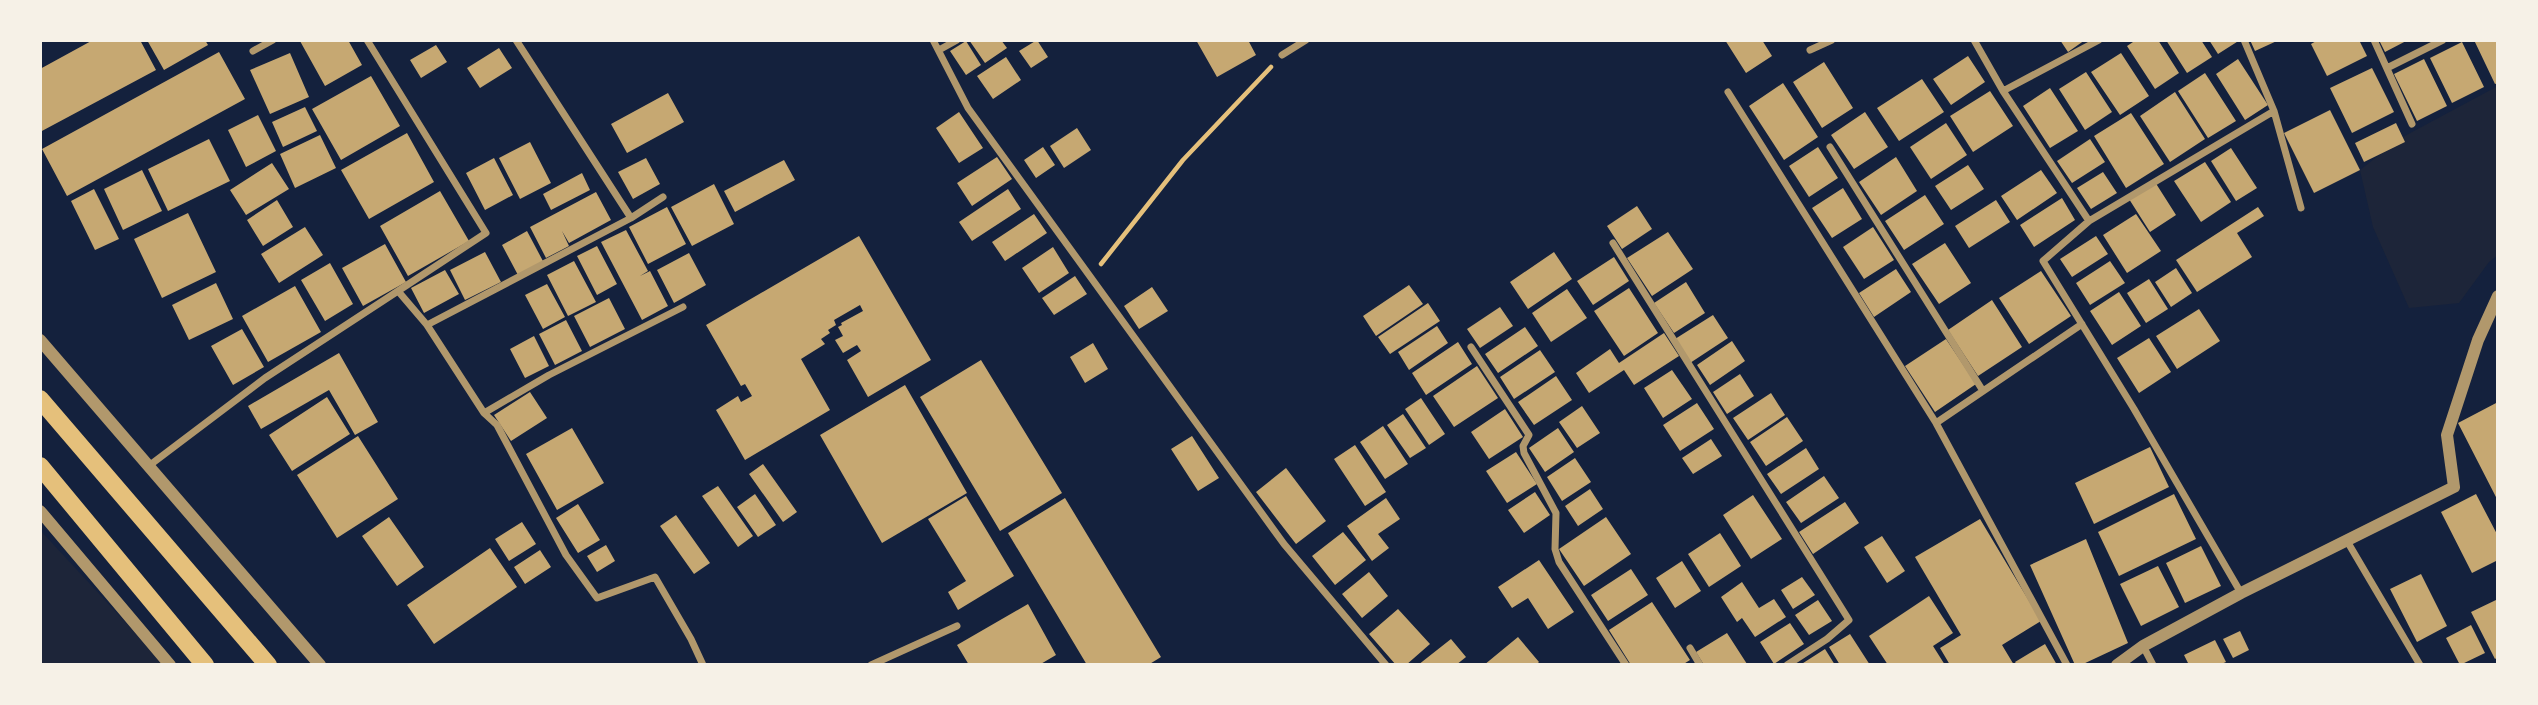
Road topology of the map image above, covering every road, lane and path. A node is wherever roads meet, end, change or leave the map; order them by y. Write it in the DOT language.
graph roads {
  1 [pos="273,40"];
  2 [pos="367,40"];
  3 [pos="516,40"];
  4 [pos="933,40"];
  5 [pos="957,40"];
  6 [pos="1306,40"];
  7 [pos="1832,40"];
  8 [pos="1974,40"];
  9 [pos="2099,40"];
  10 [pos="2244,40"];
  11 [pos="2374,40"];
  12 [pos="2443,40"];
  13 [pos="939,50"];
  14 [pos="1810,50"];
  15 [pos="253,51"];
  16 [pos="1282,55"];
  17 [pos="2387,68"];
  18 [pos="2003,91"];
  19 [pos="1728,92"];
  20 [pos="2274,111"];
  21 [pos="2412,124"];
  22 [pos="1830,147"];
  23 [pos="663,197"];
  24 [pos="2301,208"];
  25 [pos="631,218"];
  26 [pos="2089,221"];
  27 [pos="1613,243"];
  28 [pos="1091,275"];
  29 [pos="398,291"];
  30 [pos="2498,296"];
  31 [pos="683,307"];
  32 [pos="2082,324"];
  33 [pos="427,326"];
  34 [pos="40,340"];
  35 [pos="1471,347"];
  36 [pos="1983,391"];
  37 [pos="40,399"];
  38 [pos="484,413"];
  39 [pos="1936,423"];
  40 [pos="150,465"];
  41 [pos="40,466"];
  42 [pos="40,512"];
  43 [pos="2347,541"];
  44 [pos="2241,593"];
  45 [pos="957,626"];
  46 [pos="2143,646"];
  47 [pos="1690,648"];
  48 [pos="170,665"];
  49 [pos="205,665"];
  50 [pos="268,665"];
  51 [pos="320,665"];
  52 [pos="702,665"];
  53 [pos="871,665"];
  54 [pos="1386,665"];
  55 [pos="1626,665"];
  56 [pos="1700,665"];
  57 [pos="1787,665"];
  58 [pos="2067,665"];
  59 [pos="2117,665"];
  60 [pos="2153,665"];
  61 [pos="2420,665"];
  1 -- 15 [label="street"];
  2 -- 29 [label="street"];
  3 -- 25 [label="street"];
  4 -- 13 [label="street"];
  5 -- 13 [label="street"];
  6 -- 16 [label="street"];
  7 -- 14 [label="street"];
  8 -- 18 [label="street"];
  9 -- 18 [label="street"];
  10 -- 20 [label="street"];
  11 -- 17 [label="street"];
  12 -- 17 [label="street"];
  13 -- 28 [label="street"];
  16 -- 28 [label="path"];
  17 -- 21 [label="street"];
  18 -- 26 [label="street"];
  19 -- 39 [label="street"];
  20 -- 24 [label="street"];
  20 -- 26 [label="street"];
  22 -- 36 [label="street"];
  23 -- 25 [label="street"];
  25 -- 33 [label="street"];
  26 -- 32 [label="street"];
  27 -- 57 [label="street"];
  28 -- 54 [label="street"];
  29 -- 33 [label="street"];
  29 -- 40 [label="street"];
  30 -- 43 [label="street"];
  31 -- 38 [label="street"];
  32 -- 36 [label="street"];
  32 -- 44 [label="street"];
  33 -- 38 [label="street"];
  34 -- 40 [label="street"];
  35 -- 55 [label="street"];
  36 -- 39 [label="street"];
  37 -- 50 [label="main road"];
  38 -- 52 [label="street"];
  39 -- 58 [label="street"];
  40 -- 51 [label="street"];
  41 -- 49 [label="main road"];
  42 -- 48 [label="street"];
  43 -- 44 [label="street"];
  43 -- 61 [label="street"];
  44 -- 46 [label="street"];
  45 -- 53 [label="street"];
  46 -- 59 [label="street"];
  46 -- 60 [label="street"];
  47 -- 56 [label="street"];
}
